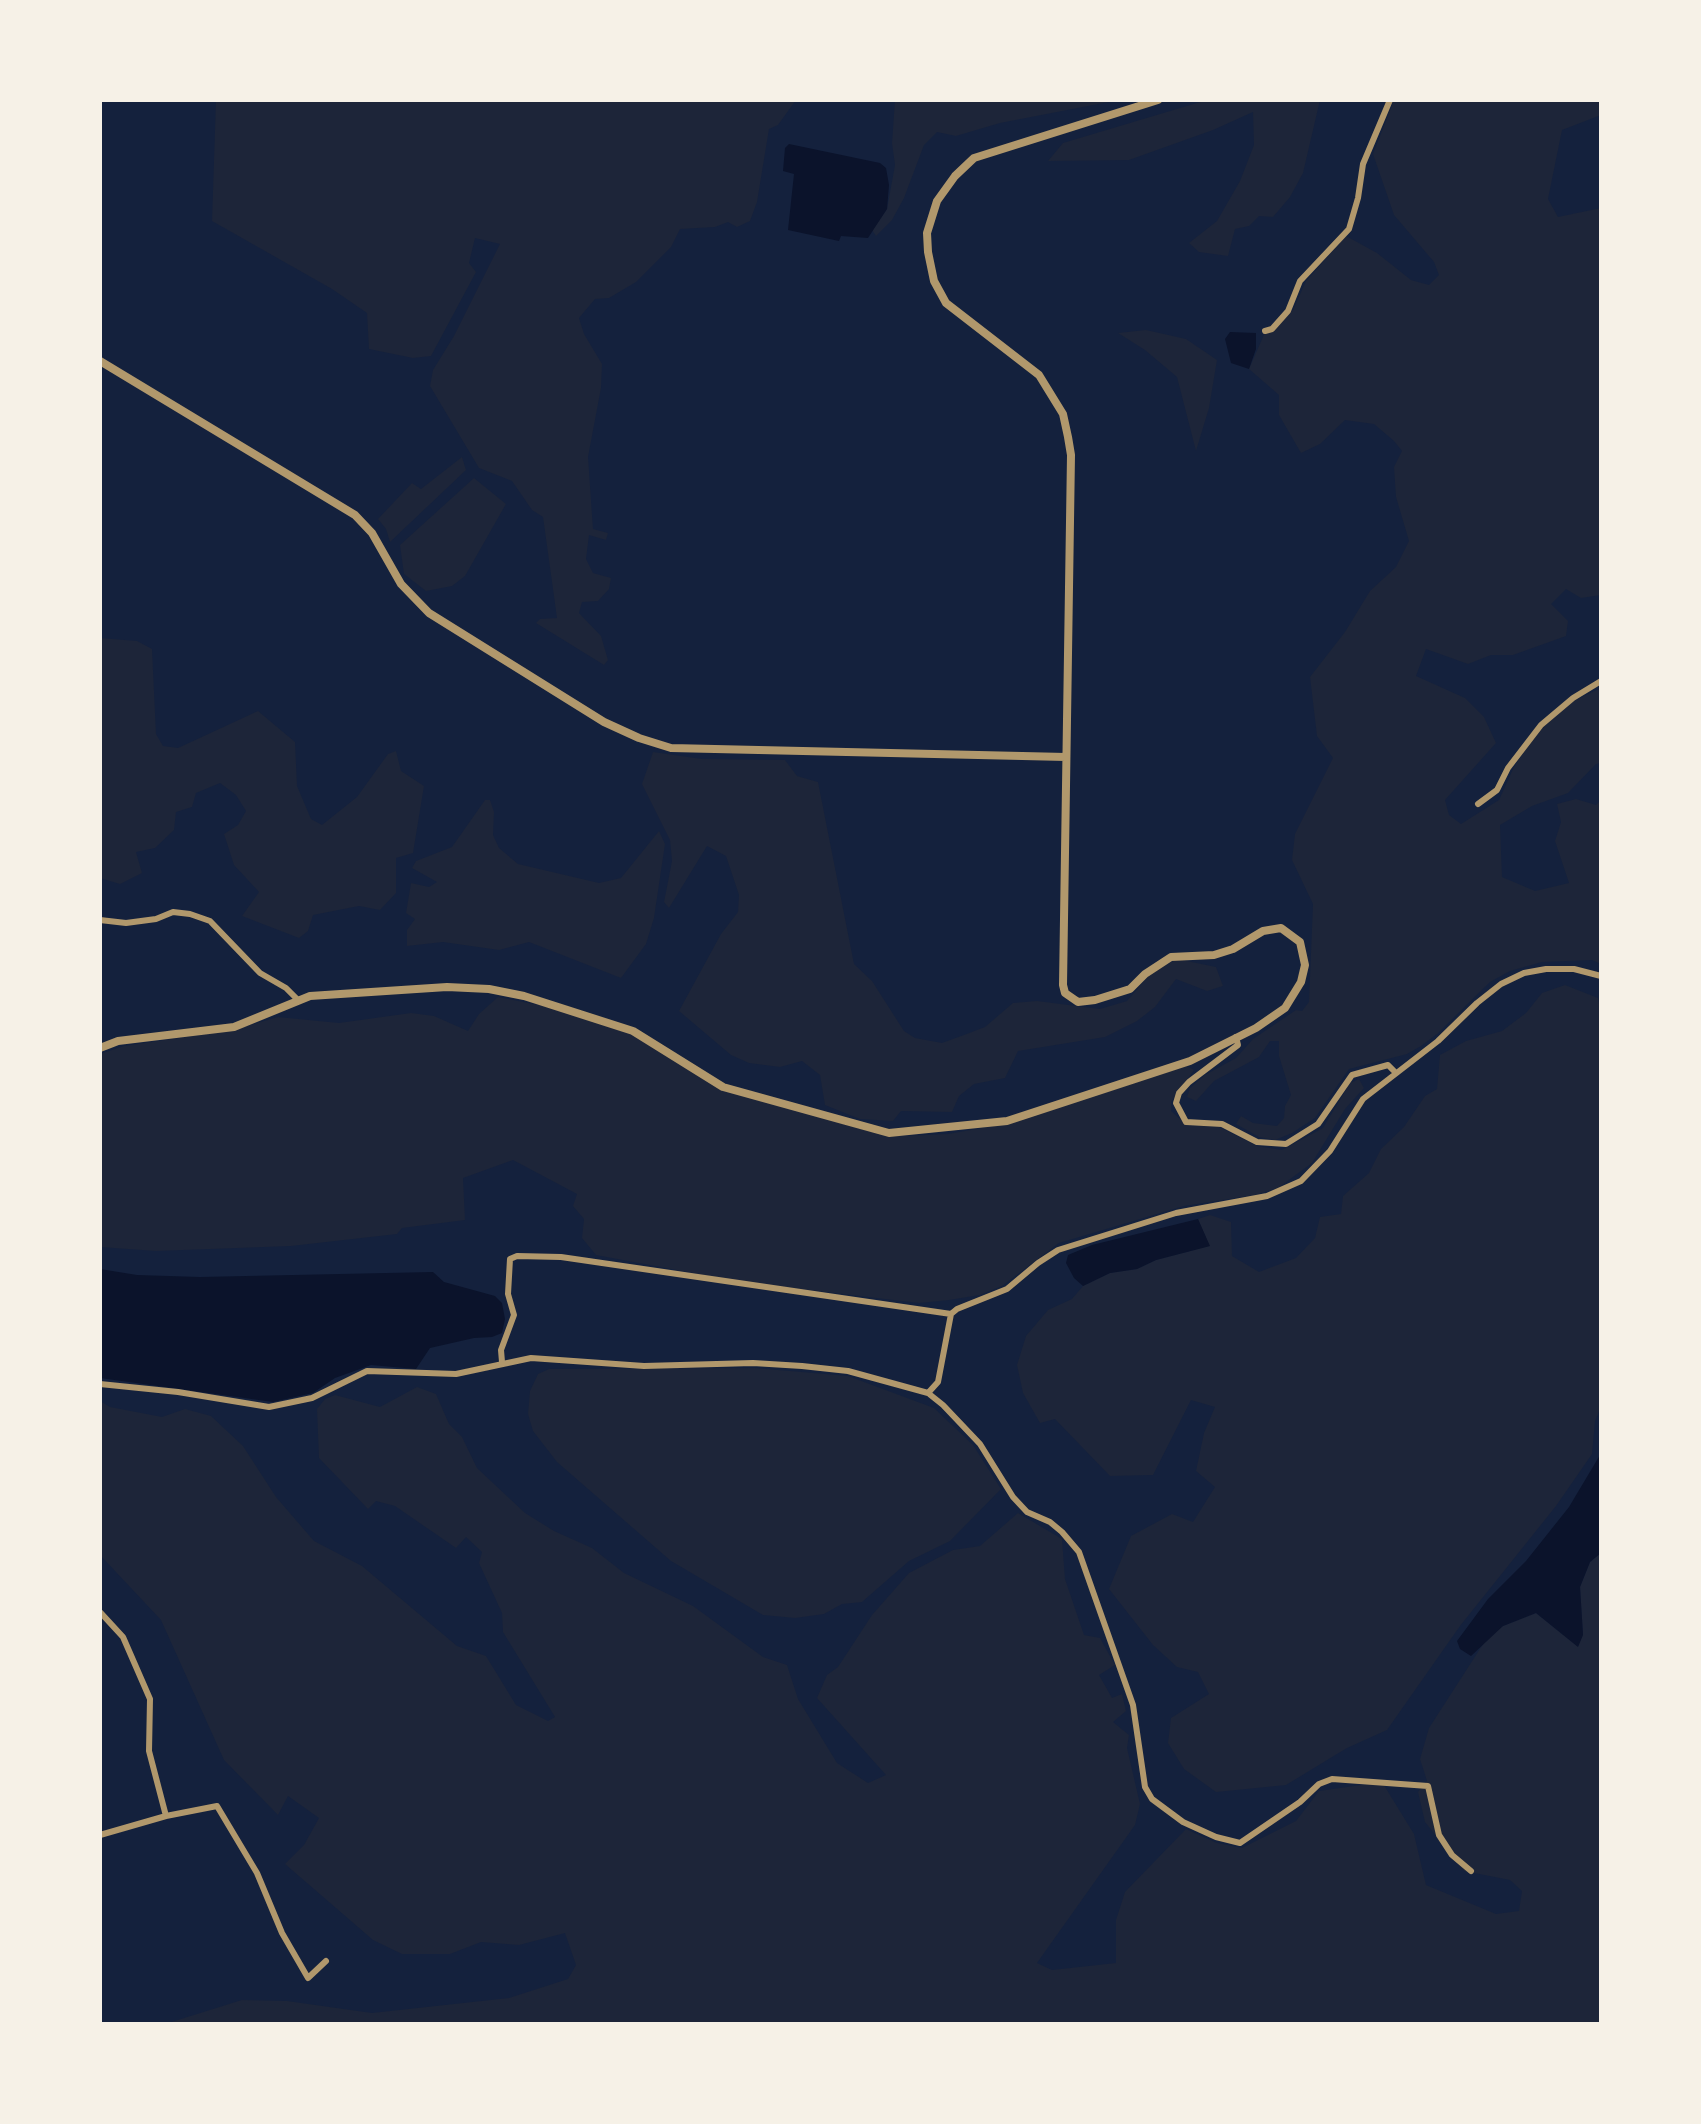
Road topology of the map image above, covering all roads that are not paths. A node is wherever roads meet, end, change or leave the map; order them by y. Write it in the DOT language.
graph roads {
  1 [pos="1158,100"];
  2 [pos="1390,100"];
  3 [pos="1265,331"];
  4 [pos="100,361"];
  5 [pos="1601,681"];
  6 [pos="1066,758"];
  7 [pos="1478,804"];
  8 [pos="100,920"];
  9 [pos="1601,976"];
  10 [pos="297,1000"];
  11 [pos="1236,1037"];
  12 [pos="100,1048"];
  13 [pos="1395,1072"];
  14 [pos="950,1314"];
  15 [pos="502,1362"];
  16 [pos="100,1384"];
  17 [pos="928,1393"];
  18 [pos="100,1612"];
  19 [pos="166,1816"];
  20 [pos="100,1836"];
  21 [pos="1471,1871"];
  22 [pos="326,1961"];
  1 -- 6 [label="street"];
  2 -- 3 [label="street"];
  4 -- 6 [label="street"];
  5 -- 7 [label="street"];
  6 -- 11 [label="street"];
  8 -- 10 [label="street"];
  9 -- 13 [label="street"];
  10 -- 11 [label="street"];
  10 -- 12 [label="street"];
  11 -- 13 [label="street"];
  13 -- 14 [label="street"];
  14 -- 15 [label="street"];
  14 -- 17 [label="street"];
  15 -- 16 [label="street"];
  15 -- 17 [label="street"];
  17 -- 21 [label="street"];
  18 -- 19 [label="street"];
  19 -- 20 [label="street"];
  19 -- 22 [label="street"];
}
